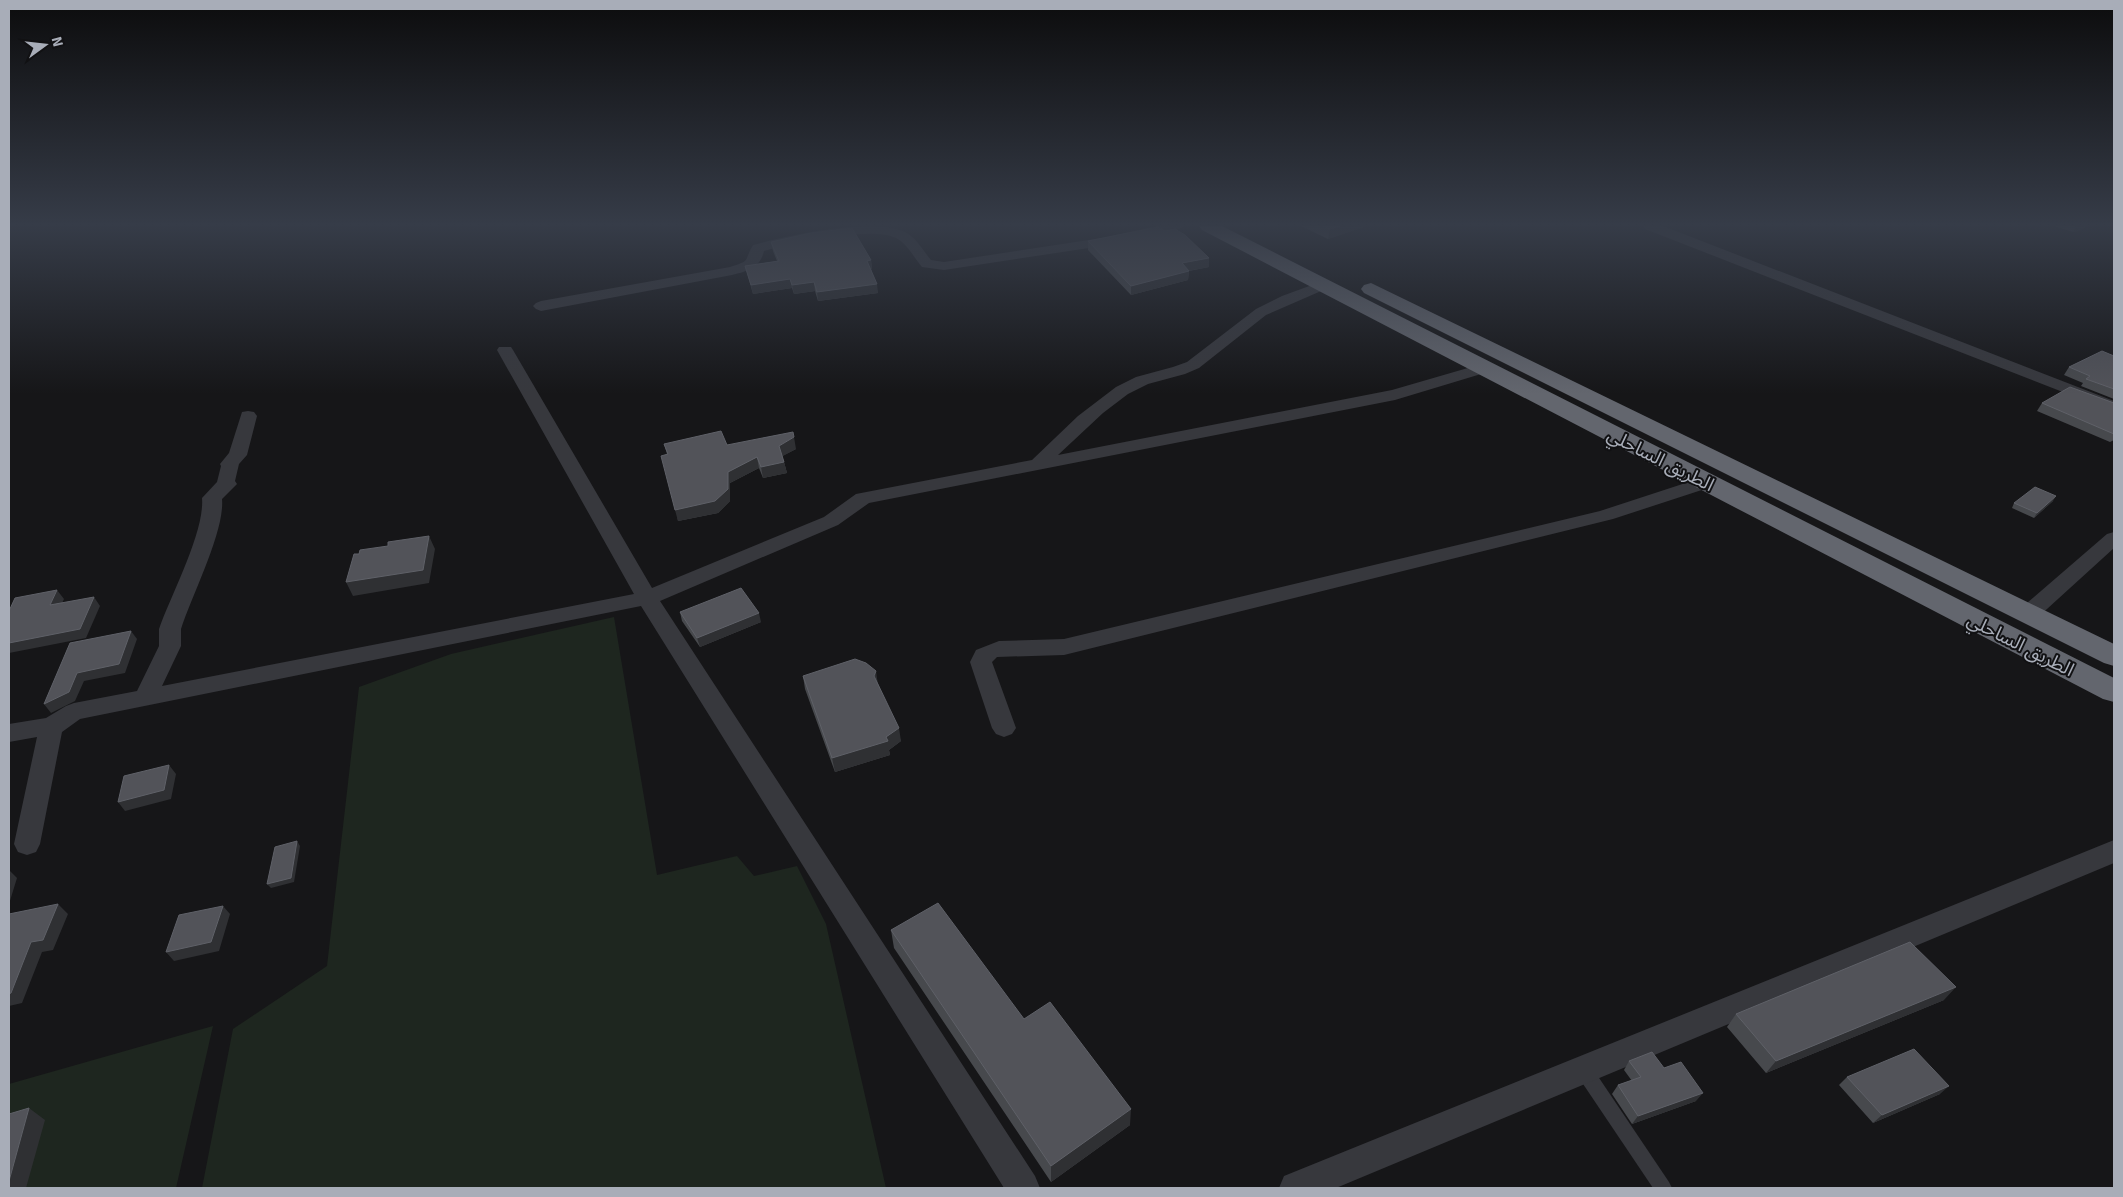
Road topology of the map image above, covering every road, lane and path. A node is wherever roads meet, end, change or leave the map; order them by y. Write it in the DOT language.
graph roads {
  1 [pos="677,282"];
  2 [pos="1317,282"];
  3 [pos="1358,282"];
  4 [pos="1793,282"];
  5 [pos="1323,285"];
  6 [pos="541,306"];
  7 [pos="505,350"];
  8 [pos="1485,368"];
  9 [pos="2114,407"];
  10 [pos="248,416"];
  11 [pos="1038,464"];
  12 [pos="1707,482"];
  13 [pos="2114,538"];
  14 [pos="647,598"];
  15 [pos="2028,614"];
  16 [pos="2114,656"];
  17 [pos="2114,691"];
  18 [pos="145,698"];
  19 [pos="54,725"];
  20 [pos="1004,728"];
  21 [pos="9,733"];
  22 [pos="27,844"];
  23 [pos="2114,851"];
  24 [pos="1582,1069"];
  25 [pos="1023,1188"];
  26 [pos="1296,1188"];
  27 [pos="1663,1188"];
  1 -- 6 [label="street"];
  2 -- 5 [label="highway, الطريق الساحلي"];
  3 -- 15 [label="highway, الطريق الساحلي"];
  4 -- 9 [label="street"];
  5 -- 8 [label="highway, الطريق الساحلي"];
  5 -- 11 [label="street"];
  7 -- 14 [label="street"];
  8 -- 11 [label="street"];
  8 -- 12 [label="highway, الطريق الساحلي"];
  10 -- 18 [label="street"];
  11 -- 14 [label="street"];
  12 -- 17 [label="highway, الطريق الساحلي"];
  12 -- 20 [label="street"];
  13 -- 15 [label="street"];
  14 -- 18 [label="street"];
  14 -- 25 [label="street"];
  15 -- 16 [label="highway, الطريق الساحلي"];
  18 -- 19 [label="street"];
  19 -- 21 [label="street"];
  19 -- 22 [label="street"];
  23 -- 24 [label="street"];
  24 -- 26 [label="street"];
  24 -- 27 [label="lane"];
}
